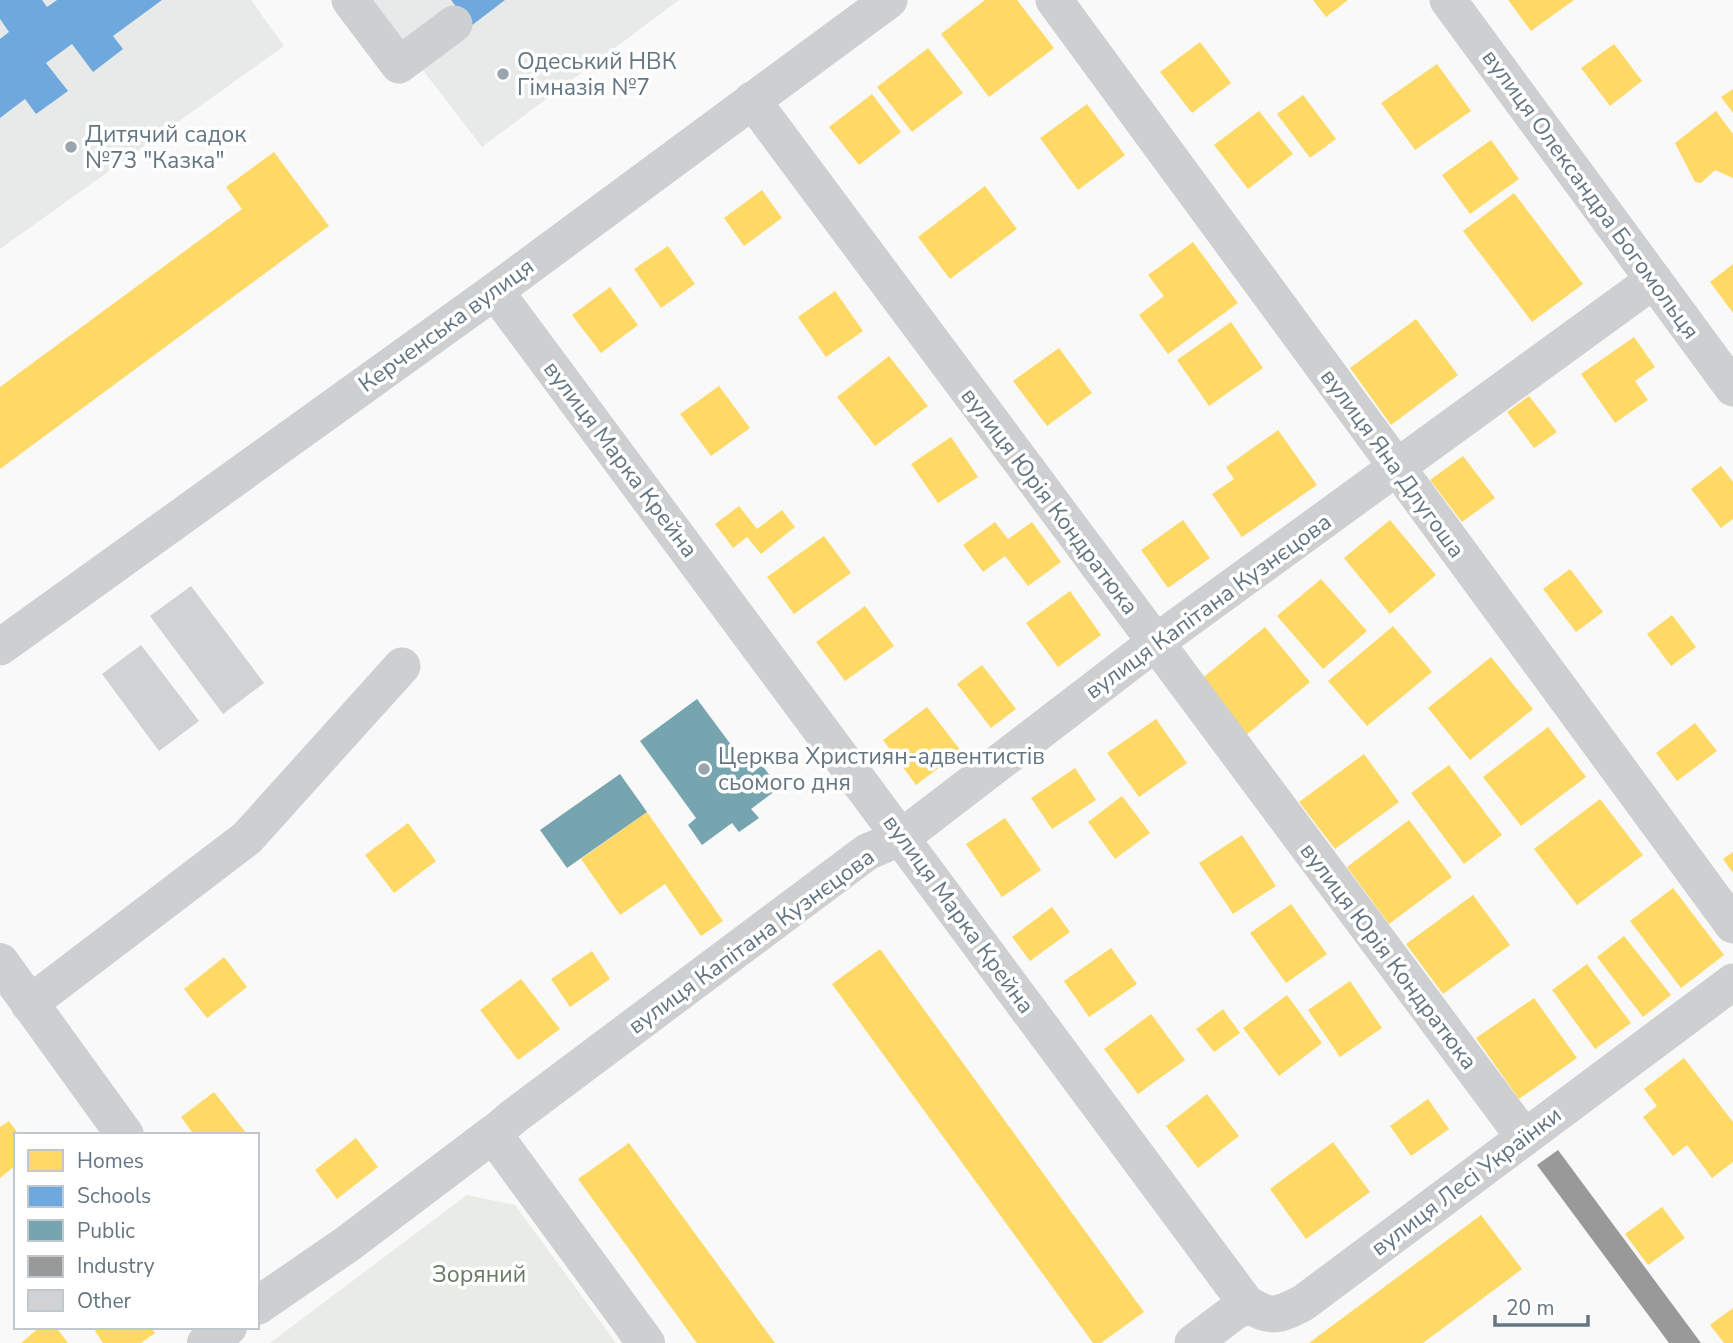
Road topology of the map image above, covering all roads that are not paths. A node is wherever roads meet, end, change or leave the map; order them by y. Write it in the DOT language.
graph roads {
  1 [pos="350,0"];
  2 [pos="890,0"];
  3 [pos="1054,0"];
  4 [pos="1448,0"];
  5 [pos="454,23"];
  6 [pos="752,100"];
  7 [pos="1654,280"];
  8 [pos="495,291"];
  9 [pos="1733,388"];
  10 [pos="1396,467"];
  11 [pos="1155,643"];
  12 [pos="0,647"];
  13 [pos="401,666"];
  14 [pos="902,837"];
  15 [pos="1733,925"];
  16 [pos="0,962"];
  17 [pos="1733,982"];
  18 [pos="29,1004"];
  19 [pos="124,1133"];
  20 [pos="493,1134"];
  21 [pos="1524,1137"];
  22 [pos="1246,1303"];
  23 [pos="259,1306"];
  24 [pos="225,1329"];
  25 [pos="206,1343"];
  26 [pos="646,1343"];
  27 [pos="1193,1343"];
  1 -- 5 [label="street"];
  2 -- 6 [label="street, Керченська вулиця"];
  3 -- 10 [label="street, вулиця Яна Длугоша"];
  4 -- 7 [label="street, вулиця Олександра Богомольця"];
  6 -- 8 [label="street, Керченська вулиця"];
  6 -- 11 [label="street, вулиця Юрія Кондратюка"];
  7 -- 9 [label="street, вулиця Олександра Богомольця"];
  7 -- 10 [label="street, вулиця Капітана Кузнєцова"];
  8 -- 12 [label="street, Керченська вулиця"];
  8 -- 14 [label="street, вулиця Марка Крейна"];
  10 -- 11 [label="street, вулиця Капітана Кузнєцова"];
  10 -- 15 [label="street, вулиця Яна Длугоша"];
  11 -- 14 [label="street, вулиця Капітана Кузнєцова"];
  11 -- 21 [label="street, вулиця Юрія Кондратюка"];
  13 -- 18 [label="street"];
  14 -- 20 [label="street, вулиця Капітана Кузнєцова"];
  14 -- 22 [label="street, вулиця Марка Крейна"];
  16 -- 18 [label="street"];
  17 -- 21 [label="street, вулиця Лесі Українки"];
  18 -- 19 [label="street"];
  20 -- 23 [label="street, вулиця Капітана Кузнєцова"];
  20 -- 26 [label="street"];
  21 -- 22 [label="street, вулиця Лесі Українки"];
  22 -- 27 [label="street"];
  24 -- 25 [label="street"];
}
